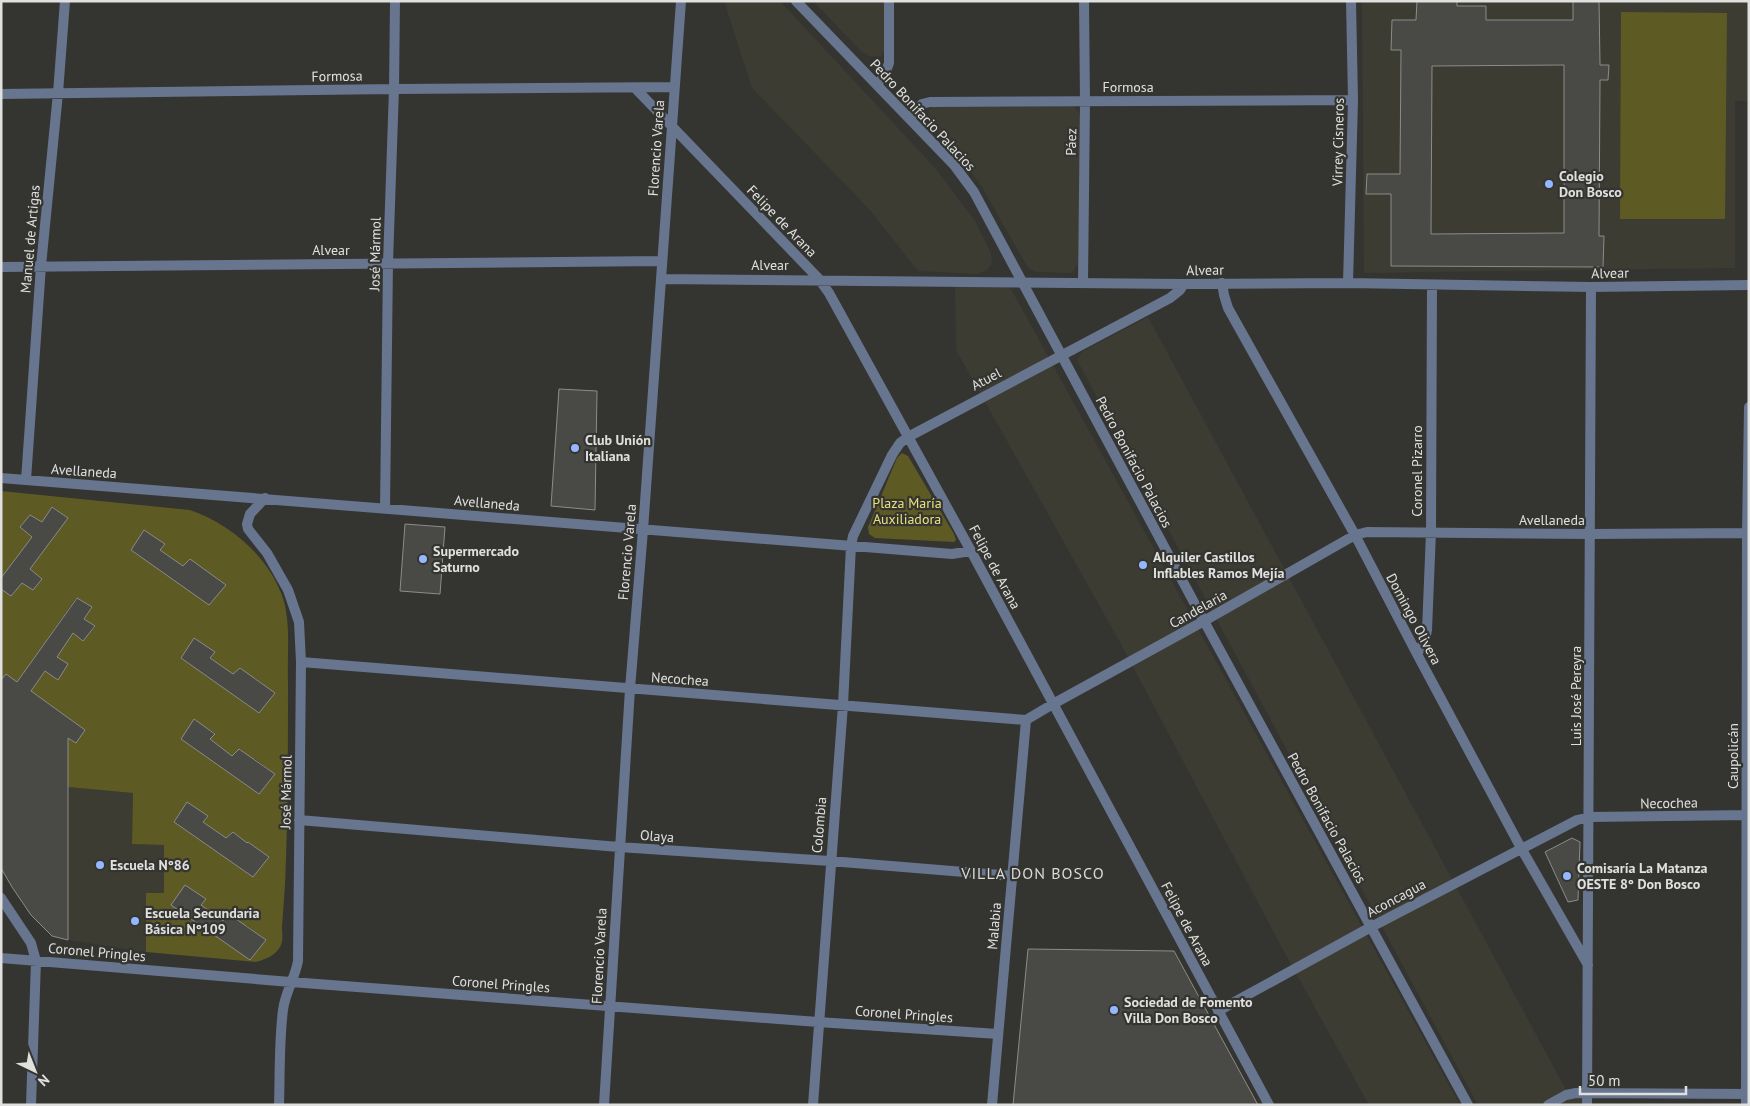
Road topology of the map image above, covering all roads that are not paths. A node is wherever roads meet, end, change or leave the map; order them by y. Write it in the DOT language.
graph roads {
  1 [pos="65,1"];
  2 [pos="395,1"];
  3 [pos="681,1"];
  4 [pos="796,1"];
  5 [pos="889,1"];
  6 [pos="1084,1"];
  7 [pos="1351,1"];
  8 [pos="876,83"];
  9 [pos="674,87"];
  10 [pos="635,88"];
  11 [pos="394,89"];
  12 [pos="58,93"];
  13 [pos="1,94"];
  14 [pos="1353,100"];
  15 [pos="1086,101"];
  16 [pos="910,118"];
  17 [pos="671,125"];
  18 [pos="662,261"];
  19 [pos="388,264"];
  20 [pos="41,266"];
  21 [pos="1,268"];
  22 [pos="662,279"];
  23 [pos="820,279"];
  24 [pos="1022,282"];
  25 [pos="1083,283"];
  26 [pos="1222,283"];
  27 [pos="1348,283"];
  28 [pos="1184,284"];
  29 [pos="1749,284"];
  30 [pos="1432,285"];
  31 [pos="1591,287"];
  32 [pos="1061,355"];
  33 [pos="1749,407"];
  34 [pos="908,436"];
  35 [pos="1,478"];
  36 [pos="26,480"];
  37 [pos="265,498"];
  38 [pos="385,508"];
  39 [pos="643,530"];
  40 [pos="1431,532"];
  41 [pos="1748,533"];
  42 [pos="1589,534"];
  43 [pos="1355,535"];
  44 [pos="851,546"];
  45 [pos="971,551"];
  46 [pos="1204,621"];
  47 [pos="1416,654"];
  48 [pos="301,662"];
  49 [pos="630,688"];
  50 [pos="1053,704"];
  51 [pos="843,705"];
  52 [pos="1026,720"];
  53 [pos="1748,815"];
  54 [pos="1590,817"];
  55 [pos="299,820"];
  56 [pos="619,847"];
  57 [pos="1521,848"];
  58 [pos="830,861"];
  59 [pos="1013,876"];
  60 [pos="1,898"];
  61 [pos="1371,927"];
  62 [pos="1,958"];
  63 [pos="36,961"];
  64 [pos="1588,966"];
  65 [pos="291,982"];
  66 [pos="610,1006"];
  67 [pos="1218,1011"];
  68 [pos="818,1022"];
  69 [pos="998,1034"];
  70 [pos="1587,1093"];
  71 [pos="1748,1094"];
  72 [pos="31,1105"];
  73 [pos="279,1105"];
  74 [pos="604,1105"];
  75 [pos="812,1105"];
  76 [pos="992,1105"];
  77 [pos="1269,1105"];
  78 [pos="1468,1105"];
  79 [pos="1548,1105"];
  80 [pos="1587,1105"];
  81 [pos="1746,1105"];
  1 -- 12 [label="street, Manuel de Artigas"];
  2 -- 11 [label="street, José Mármol"];
  3 -- 9 [label="street, Florencio Varela"];
  4 -- 8 [label="street, Pedro Bonifacio Palacios"];
  5 -- 8 [label="street"];
  6 -- 15 [label="street, Páez"];
  7 -- 14 [label="street, Virrey Cisneros"];
  8 -- 16 [label="street, Pedro Bonifacio Palacios"];
  9 -- 10 [label="street, Formosa"];
  9 -- 17 [label="street, Florencio Varela"];
  10 -- 11 [label="street, Formosa"];
  10 -- 17 [label="street, Felipe de Arana"];
  11 -- 12 [label="street, Formosa"];
  11 -- 19 [label="street, José Mármol"];
  12 -- 13 [label="street, Formosa"];
  12 -- 20 [label="street, Manuel de Artigas"];
  14 -- 15 [label="street, Formosa"];
  14 -- 27 [label="street, Virrey Cisneros"];
  15 -- 16 [label="street, Formosa"];
  15 -- 25 [label="street, Páez"];
  16 -- 24 [label="street, Pedro Bonifacio Palacios"];
  17 -- 18 [label="street, Florencio Varela"];
  17 -- 23 [label="street, Felipe de Arana"];
  18 -- 19 [label="street, Alvear"];
  18 -- 22 [label="street, Florencio Varela"];
  19 -- 20 [label="street, Alvear"];
  19 -- 38 [label="street, José Mármol"];
  20 -- 21 [label="street, Alvear"];
  20 -- 36 [label="street, Manuel de Artigas"];
  22 -- 23 [label="street, Alvear"];
  22 -- 39 [label="street, Florencio Varela"];
  23 -- 24 [label="street, Alvear"];
  23 -- 34 [label="street, Felipe de Arana"];
  24 -- 25 [label="street, Alvear"];
  24 -- 32 [label="street, Pedro Bonifacio Palacios"];
  25 -- 28 [label="street, Alvear"];
  26 -- 27 [label="street, Alvear"];
  26 -- 28 [label="street, Alvear"];
  26 -- 43 [label="street, Domingo Olivera"];
  27 -- 30 [label="street, Alvear"];
  28 -- 32 [label="street, Atuel"];
  29 -- 31 [label="street, Alvear"];
  30 -- 31 [label="street, Alvear"];
  30 -- 40 [label="street, Coronel Pizarro"];
  31 -- 42 [label="street, Luis José Pereyra"];
  32 -- 34 [label="street, Atuel"];
  32 -- 46 [label="street, Pedro Bonifacio Palacios"];
  33 -- 41 [label="street, Caupolicán"];
  34 -- 44 [label="street, Atuel"];
  34 -- 45 [label="street, Felipe de Arana"];
  35 -- 36 [label="street, Avellaneda"];
  36 -- 37 [label="street, Avellaneda"];
  37 -- 38 [label="street, Avellaneda"];
  37 -- 48 [label="street, José Mármol"];
  38 -- 39 [label="street, Avellaneda"];
  39 -- 44 [label="street, Avellaneda"];
  39 -- 49 [label="street, Florencio Varela"];
  40 -- 42 [label="street, Avellaneda"];
  40 -- 43 [label="street, Avellaneda"];
  40 -- 47 [label="street, Coronel Pizarro"];
  41 -- 42 [label="street, Avellaneda"];
  41 -- 53 [label="street, Caupolicán"];
  42 -- 54 [label="street, Luis José Pereyra"];
  43 -- 46 [label="street, Candelaria"];
  43 -- 47 [label="street, Domingo Olivera"];
  44 -- 45 [label="street, Avellaneda"];
  44 -- 51 [label="street, Colombia"];
  45 -- 50 [label="street, Felipe de Arana"];
  46 -- 50 [label="street, Candelaria"];
  46 -- 61 [label="street, Pedro Bonifacio Palacios"];
  47 -- 57 [label="street, Domingo Olivera"];
  48 -- 49 [label="street, Necochea"];
  48 -- 55 [label="street, José Mármol"];
  49 -- 51 [label="street, Necochea"];
  49 -- 56 [label="street, Florencio Varela"];
  50 -- 52 [label="street"];
  50 -- 67 [label="street, Felipe de Arana"];
  51 -- 52 [label="street, Necochea"];
  51 -- 58 [label="street, Colombia"];
  52 -- 59 [label="street, Malabia"];
  53 -- 54 [label="street, Necochea"];
  53 -- 71 [label="street, Caupolicán"];
  54 -- 57 [label="street, Aconcagua"];
  54 -- 64 [label="street, Luis José Pereyra"];
  55 -- 56 [label="street, Olaya"];
  55 -- 65 [label="street, José Mármol"];
  56 -- 58 [label="street, Olaya"];
  56 -- 66 [label="street, Florencio Varela"];
  57 -- 61 [label="street, Aconcagua"];
  57 -- 64 [label="street, Domingo Olivera"];
  58 -- 59 [label="street, Olaya"];
  58 -- 68 [label="street, Colombia"];
  59 -- 69 [label="street, Malabia"];
  60 -- 63 [label="street"];
  61 -- 67 [label="street, Aconcagua"];
  61 -- 78 [label="street, Pedro Bonifacio Palacios"];
  62 -- 63 [label="street, Coronel Pringles"];
  63 -- 65 [label="street, Coronel Pringles"];
  63 -- 72 [label="street"];
  64 -- 70 [label="street, Luis José Pereyra"];
  65 -- 66 [label="street, Coronel Pringles"];
  65 -- 73 [label="street, José Mármol"];
  66 -- 68 [label="street, Coronel Pringles"];
  66 -- 74 [label="street, Florencio Varela"];
  67 -- 77 [label="street, Felipe de Arana"];
  68 -- 69 [label="street, Coronel Pringles"];
  68 -- 75 [label="street, Colombia"];
  69 -- 76 [label="street, Malabia"];
  70 -- 71 [label="street"];
  70 -- 79 [label="street"];
  70 -- 80 [label="street, Luis José Pereyra"];
  71 -- 81 [label="street, Caupolicán"];
}
